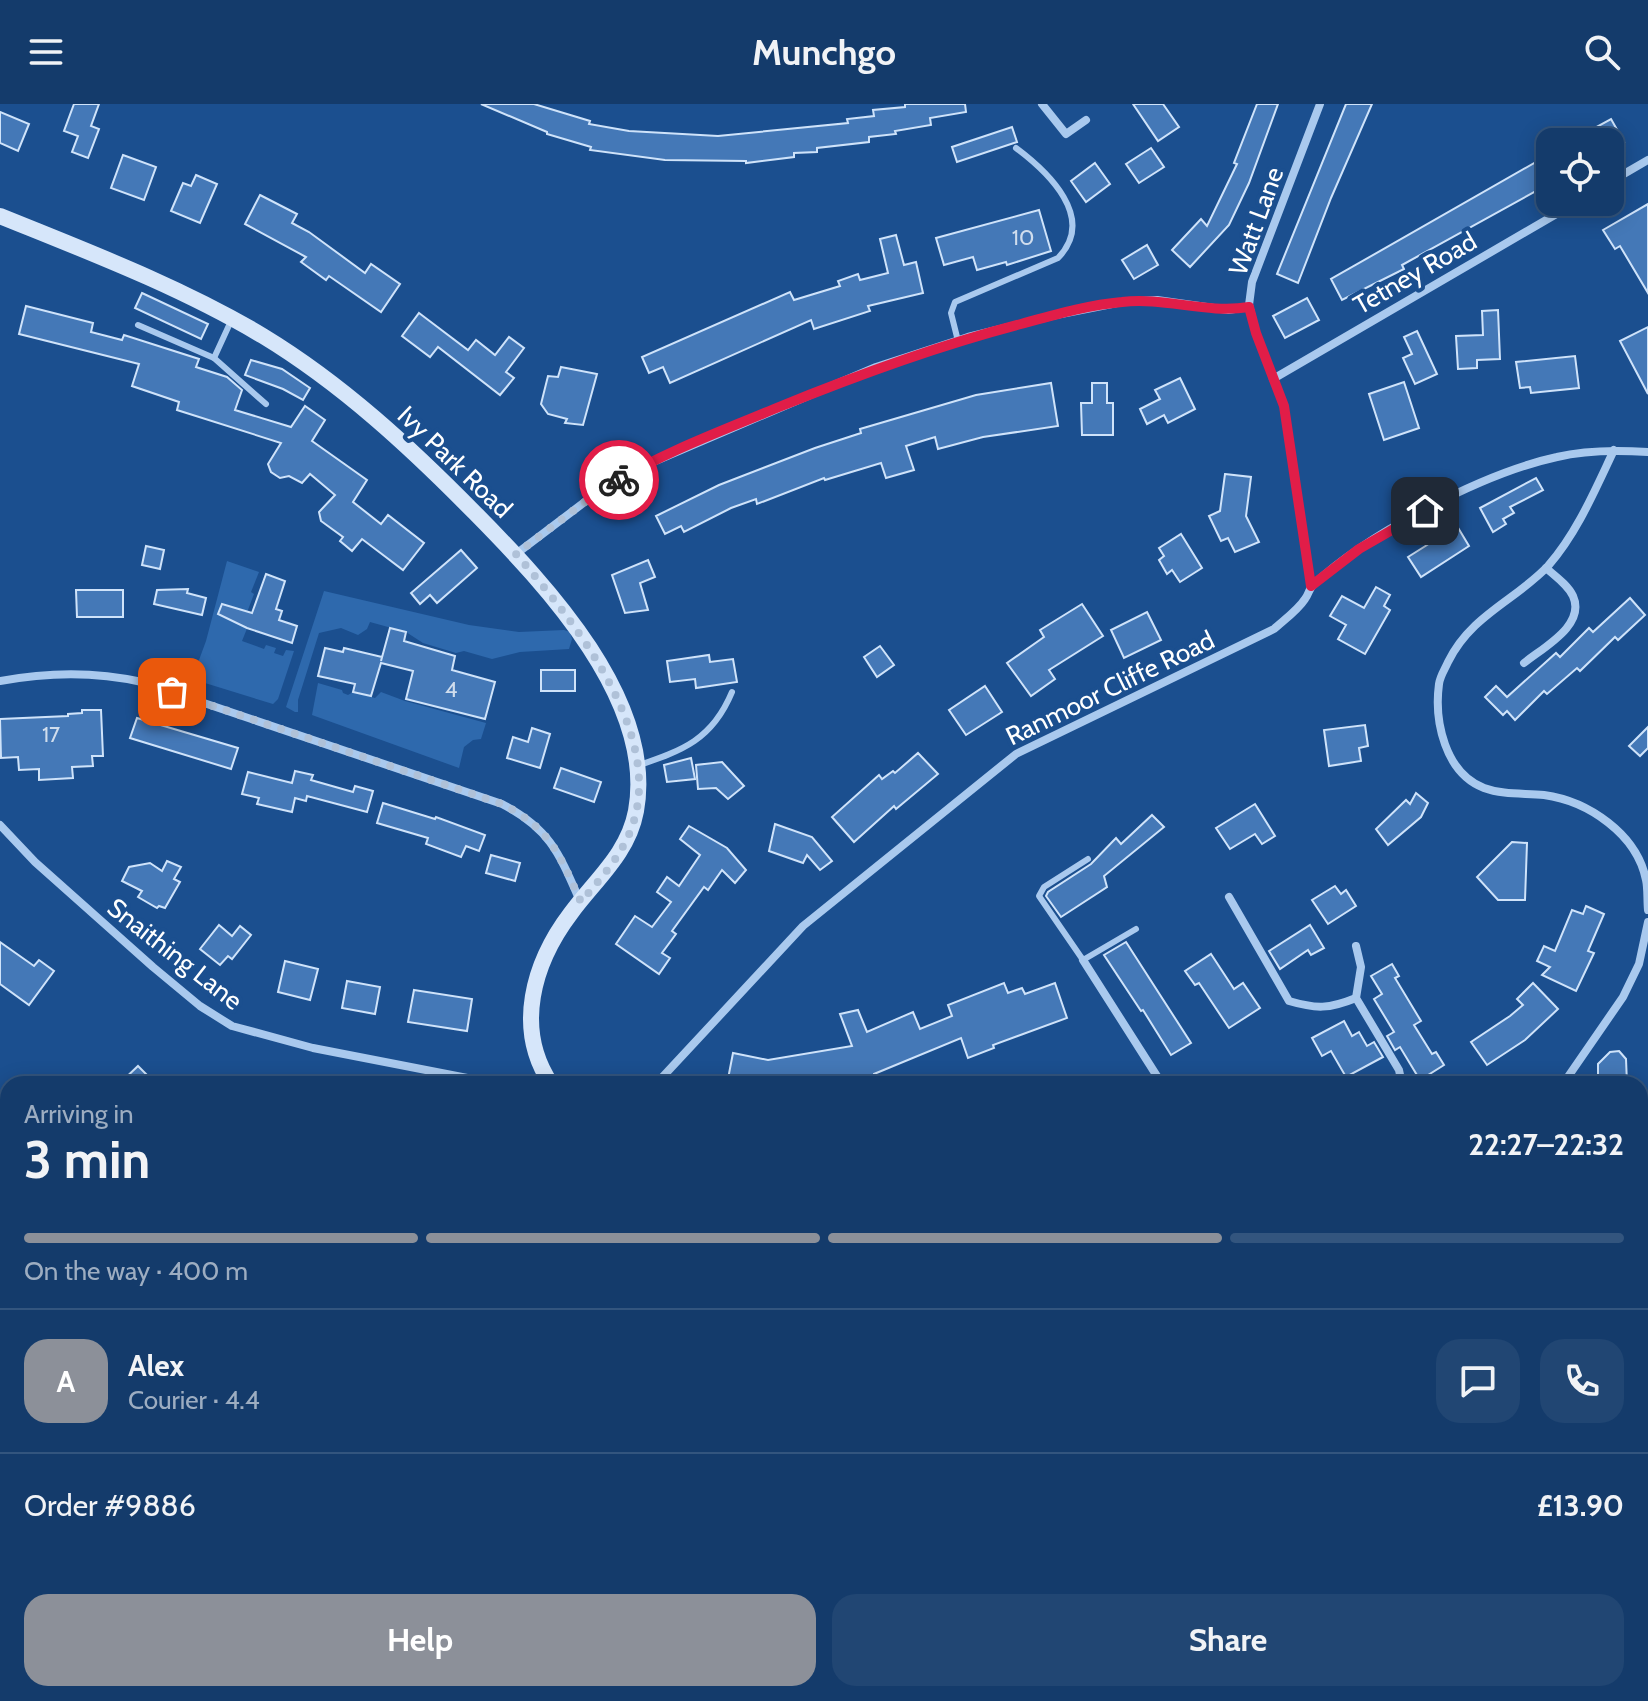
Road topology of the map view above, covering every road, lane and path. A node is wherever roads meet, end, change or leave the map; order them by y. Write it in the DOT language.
graph roads {
  1 [pos="1042,104"];
  2 [pos="1320,104"];
  3 [pos="1086,120"];
  4 [pos="1016,148"];
  5 [pos="1648,160"];
  6 [pos="1624,174"];
  7 [pos="0,216"];
  8 [pos="1553,216"];
  9 [pos="1249,307"];
  10 [pos="232,320"];
  11 [pos="138,325"];
  12 [pos="958,341"];
  13 [pos="214,358"];
  14 [pos="1273,379"];
  15 [pos="266,404"];
  16 [pos="1614,450"];
  17 [pos="1648,452"];
  18 [pos="516,554"];
  19 [pos="1546,568"];
  20 [pos="1311,586"];
  21 [pos="1524,663"];
  22 [pos="0,681"];
  23 [pos="732,692"];
  24 [pos="637,766"];
  25 [pos="0,825"];
  26 [pos="1088,859"];
  27 [pos="1229,897"];
  28 [pos="581,902"];
  29 [pos="1648,910"];
  30 [pos="1648,922"];
  31 [pos="1136,929"];
  32 [pos="1356,946"];
  33 [pos="1083,960"];
  34 [pos="1356,998"];
  35 [pos="457,1076"];
  36 [pos="547,1076"];
  37 [pos="663,1076"];
  38 [pos="1157,1076"];
  39 [pos="1400,1076"];
  40 [pos="1569,1076"];
  1 -- 3 [label="street"];
  2 -- 9 [label="street, Watt Lane"];
  4 -- 12 [label="lane"];
  5 -- 6 [label="street"];
  7 -- 10 [label="street, Ivy Park Road"];
  8 -- 14 [label="street, Tetney Road"];
  9 -- 12 [label="street"];
  9 -- 14 [label="street, Watt Lane"];
  10 -- 13 [label="lane"];
  10 -- 18 [label="street, Ivy Park Road"];
  11 -- 13 [label="lane"];
  12 -- 18 [label="street"];
  13 -- 15 [label="lane"];
  14 -- 20 [label="street, Watt Lane"];
  16 -- 17 [label="street, Ranmoor Cliffe Road"];
  16 -- 19 [label="street"];
  16 -- 20 [label="street, Ranmoor Cliffe Road"];
  18 -- 24 [label="street, Ivy Park Road"];
  19 -- 21 [label="street"];
  19 -- 29 [label="street"];
  20 -- 37 [label="street, Ranmoor Cliffe Road"];
  22 -- 28 [label="street"];
  23 -- 24 [label="lane"];
  24 -- 28 [label="street, Ivy Park Road"];
  25 -- 35 [label="street, Snaithing Lane"];
  26 -- 33 [label="lane"];
  27 -- 34 [label="street"];
  28 -- 36 [label="street, Ivy Park Road"];
  30 -- 40 [label="street"];
  31 -- 33 [label="lane"];
  32 -- 34 [label="street"];
  33 -- 38 [label="street"];
  34 -- 39 [label="street"];
}
